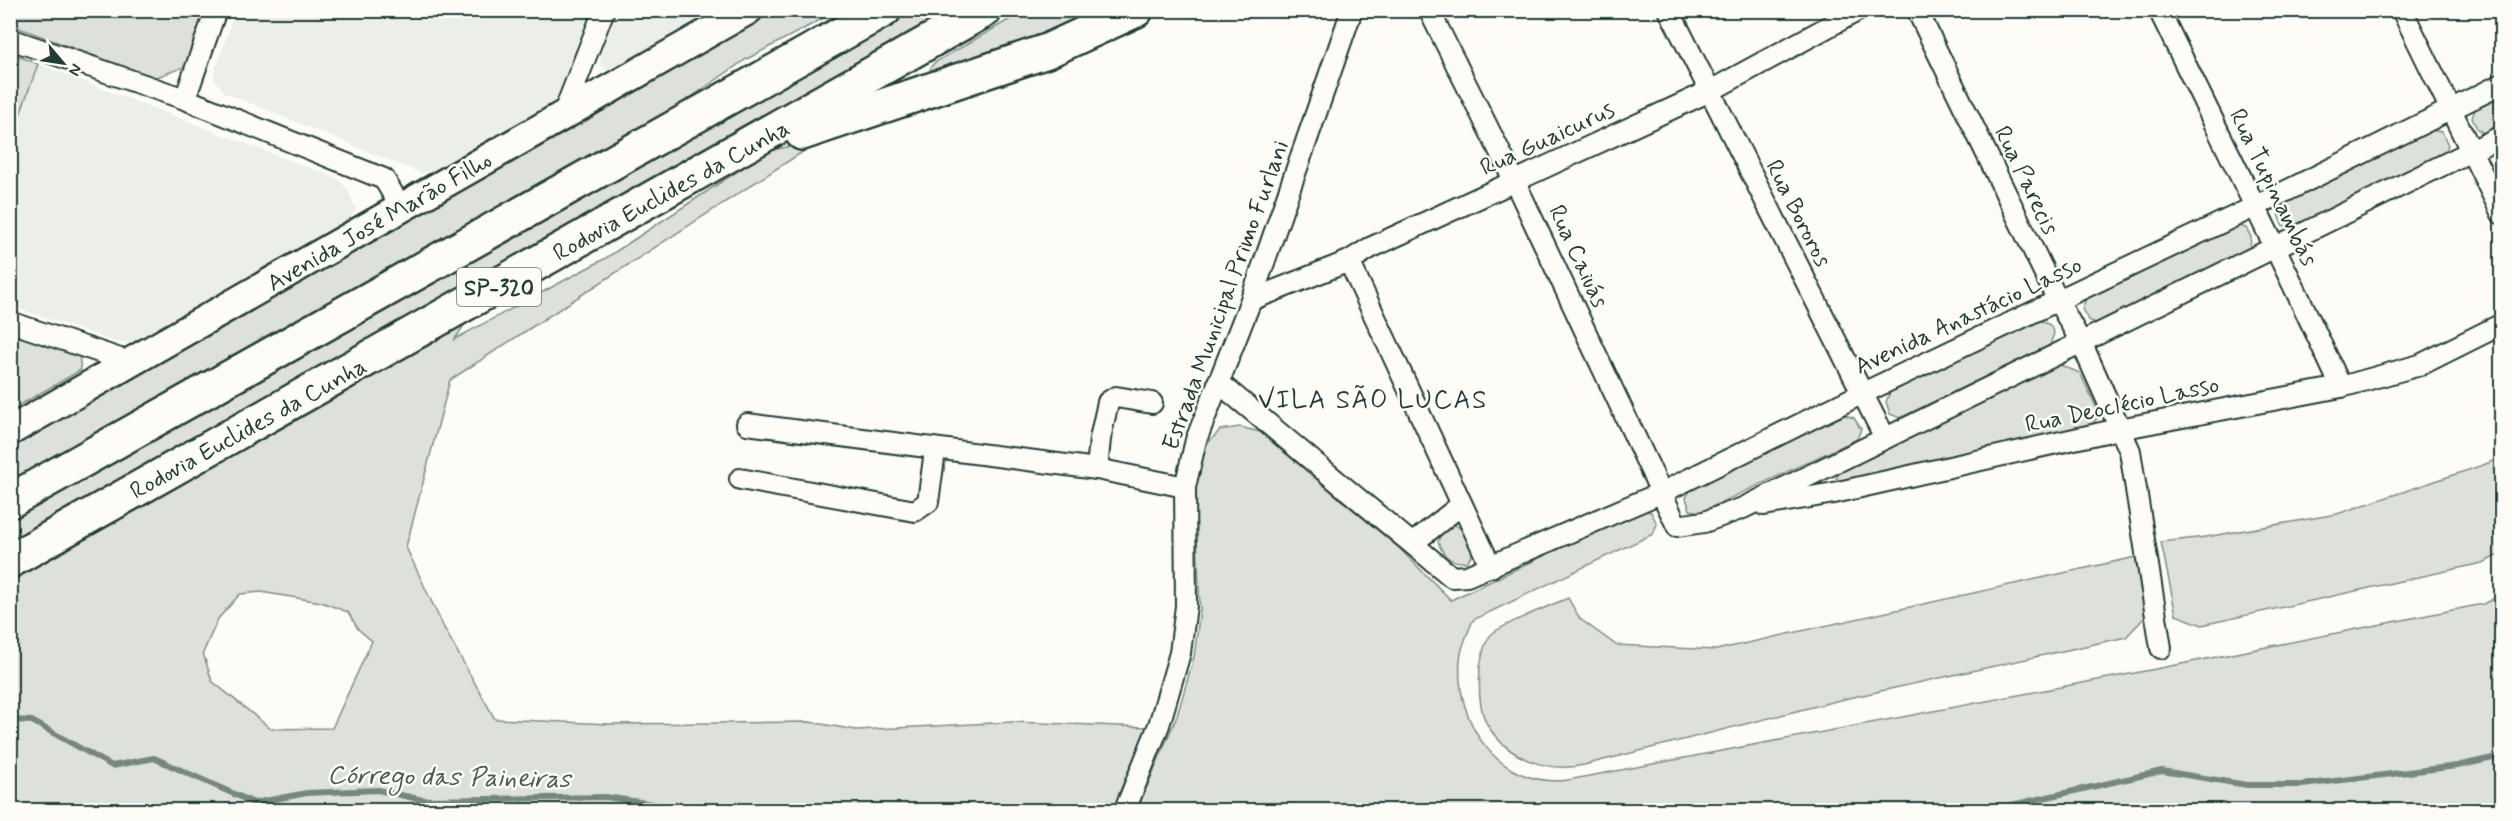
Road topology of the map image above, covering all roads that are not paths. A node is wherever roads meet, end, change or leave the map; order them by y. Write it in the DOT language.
graph roads {
  1 [pos="216,10"];
  2 [pos="604,10"];
  3 [pos="748,10"];
  4 [pos="884,10"];
  5 [pos="986,10"];
  6 [pos="1136,10"];
  7 [pos="1352,10"];
  8 [pos="1429,10"];
  9 [pos="1669,10"];
  10 [pos="1859,10"];
  11 [pos="1917,10"];
  12 [pos="2159,10"];
  13 [pos="2402,10"];
  14 [pos="10,39"];
  15 [pos="2502,84"];
  16 [pos="1710,92"];
  17 [pos="185,99"];
  18 [pos="2450,110"];
  19 [pos="563,115"];
  20 [pos="2502,136"];
  21 [pos="2469,152"];
  22 [pos="708,169"];
  23 [pos="1514,180"];
  24 [pos="2254,207"];
  25 [pos="402,209"];
  26 [pos="2502,214"];
  27 [pos="2276,246"];
  28 [pos="1349,261"];
  29 [pos="1251,300"];
  30 [pos="2058,301"];
  31 [pos="10,322"];
  32 [pos="2502,324"];
  33 [pos="2082,344"];
  34 [pos="132,363"];
  35 [pos="1218,382"];
  36 [pos="2342,387"];
  37 [pos="1861,394"];
  38 [pos="1152,403"];
  39 [pos="747,424"];
  40 [pos="2119,429"];
  41 [pos="10,431"];
  42 [pos="1885,438"];
  43 [pos="935,451"];
  44 [pos="1097,469"];
  45 [pos="740,479"];
  46 [pos="1185,487"];
  47 [pos="1663,492"];
  48 [pos="10,501"];
  49 [pos="1461,505"];
  50 [pos="1743,508"];
  51 [pos="1413,543"];
  52 [pos="10,561"];
  53 [pos="1491,567"];
  54 [pos="2161,648"];
  55 [pos="1125,810"];
  1 -- 17 [label="street"];
  2 -- 19 [label="street"];
  3 -- 19 [label="main road, Avenida José Marão Filho"];
  4 -- 48 [label="highway, SP-320"];
  5 -- 22 [label="highway, Rodovia Euclides da Cunha / SP-320"];
  6 -- 22 [label="highway"];
  7 -- 29 [label="street, Estrada Municipal Primo Furlani"];
  8 -- 23 [label="street, Rua Caiuás"];
  9 -- 16 [label="street, Rua Bororos"];
  10 -- 16 [label="street, Rua Guaicurus"];
  11 -- 30 [label="street, Rua Parecis"];
  12 -- 24 [label="street, Rua Tupinambás"];
  13 -- 18 [label="street"];
  14 -- 17 [label="street"];
  15 -- 18 [label="street, Avenida Anastácio Lasso"];
  16 -- 23 [label="street, Rua Guaicurus"];
  16 -- 37 [label="street, Rua Bororos"];
  17 -- 25 [label="street"];
  18 -- 21 [label="street"];
  18 -- 24 [label="street, Avenida Anastácio Lasso"];
  19 -- 25 [label="main road, Avenida José Marão Filho"];
  20 -- 21 [label="street"];
  21 -- 26 [label="street"];
  21 -- 27 [label="street"];
  22 -- 52 [label="highway, Rodovia Euclides da Cunha / SP-320"];
  23 -- 28 [label="street, Rua Guaicurus"];
  23 -- 47 [label="street, Rua Caiuás"];
  24 -- 27 [label="street, Rua Tupinambás"];
  24 -- 30 [label="street, Avenida Anastácio Lasso"];
  25 -- 34 [label="main road, Avenida José Marão Filho"];
  27 -- 33 [label="street"];
  27 -- 36 [label="street, Rua Tupinambás"];
  28 -- 29 [label="street, Rua Guaicurus"];
  28 -- 49 [label="street"];
  29 -- 35 [label="street, Estrada Municipal Primo Furlani"];
  30 -- 33 [label="street, Rua Parecis"];
  30 -- 37 [label="street, Avenida Anastácio Lasso"];
  31 -- 34 [label="street"];
  32 -- 36 [label="street, Rua Deoclécio Lasso"];
  33 -- 40 [label="street, Rua Parecis"];
  33 -- 42 [label="street"];
  34 -- 41 [label="main road, Avenida José Marão Filho"];
  35 -- 46 [label="street, Estrada Municipal Primo Furlani"];
  35 -- 51 [label="street"];
  36 -- 40 [label="street, Rua Deoclécio Lasso"];
  37 -- 42 [label="street, Rua Bororos"];
  37 -- 47 [label="street, Avenida Anastácio Lasso"];
  38 -- 44 [label="street"];
  39 -- 43 [label="street"];
  40 -- 50 [label="street, Rua Deoclécio Lasso"];
  40 -- 54 [label="street, Rua Parecis"];
  42 -- 50 [label="street"];
  43 -- 44 [label="street"];
  43 -- 45 [label="street"];
  44 -- 46 [label="street"];
  46 -- 55 [label="street, Estrada Municipal Primo Furlani"];
  47 -- 50 [label="street, Rua Caiuás"];
  47 -- 53 [label="street, Avenida Anastácio Lasso"];
  49 -- 51 [label="street"];
  49 -- 53 [label="street"];
  51 -- 53 [label="street, Avenida Anastácio Lasso"];
}
